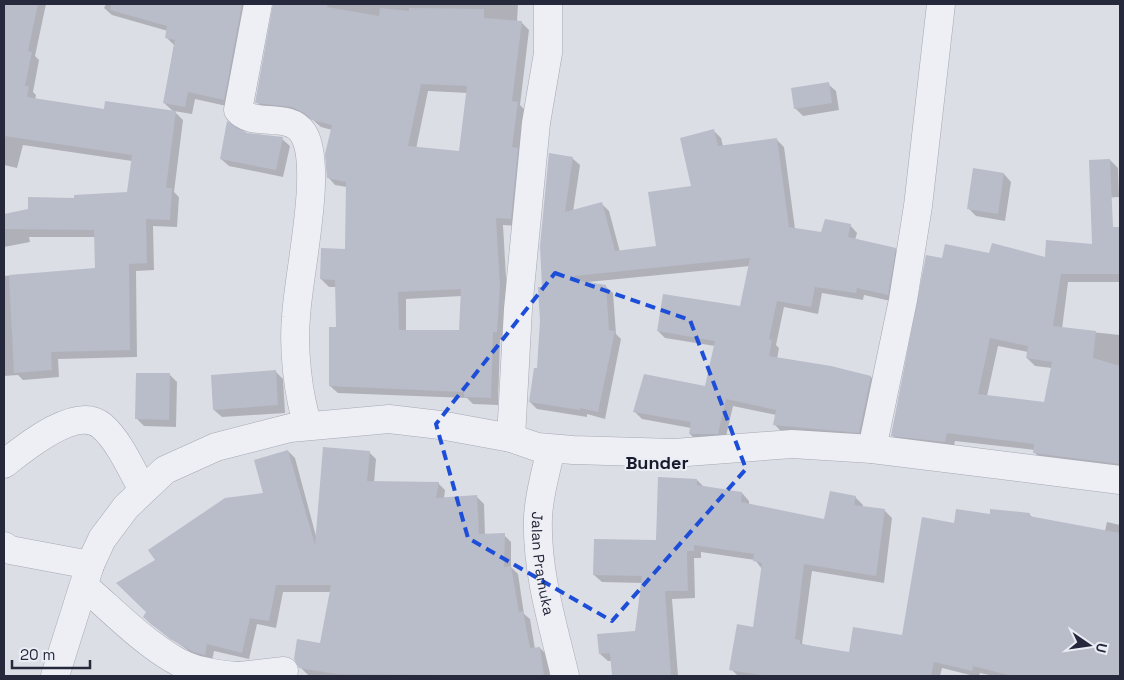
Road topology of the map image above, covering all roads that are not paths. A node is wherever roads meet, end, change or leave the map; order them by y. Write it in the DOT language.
graph roads {
  1 [pos="258,4"];
  2 [pos="548,4"];
  3 [pos="941,4"];
  4 [pos="308,426"];
  5 [pos="511,438"];
  6 [pos="550,449"];
  7 [pos="872,449"];
  8 [pos="4,464"];
  9 [pos="1120,480"];
  10 [pos="143,490"];
  11 [pos="4,546"];
  12 [pos="87,576"];
  13 [pos="284,671"];
  14 [pos="55,676"];
  15 [pos="236,676"];
  16 [pos="240,676"];
  17 [pos="565,676"];
  1 -- 4 [label="street"];
  2 -- 5 [label="street"];
  3 -- 7 [label="street"];
  4 -- 5 [label="street"];
  4 -- 10 [label="street"];
  5 -- 6 [label="street"];
  6 -- 7 [label="street"];
  6 -- 17 [label="street, Jalan Pramuka"];
  7 -- 9 [label="street"];
  8 -- 10 [label="street"];
  10 -- 12 [label="street"];
  11 -- 12 [label="street"];
  12 -- 14 [label="street"];
  12 -- 15 [label="street"];
  13 -- 16 [label="street"];
}
